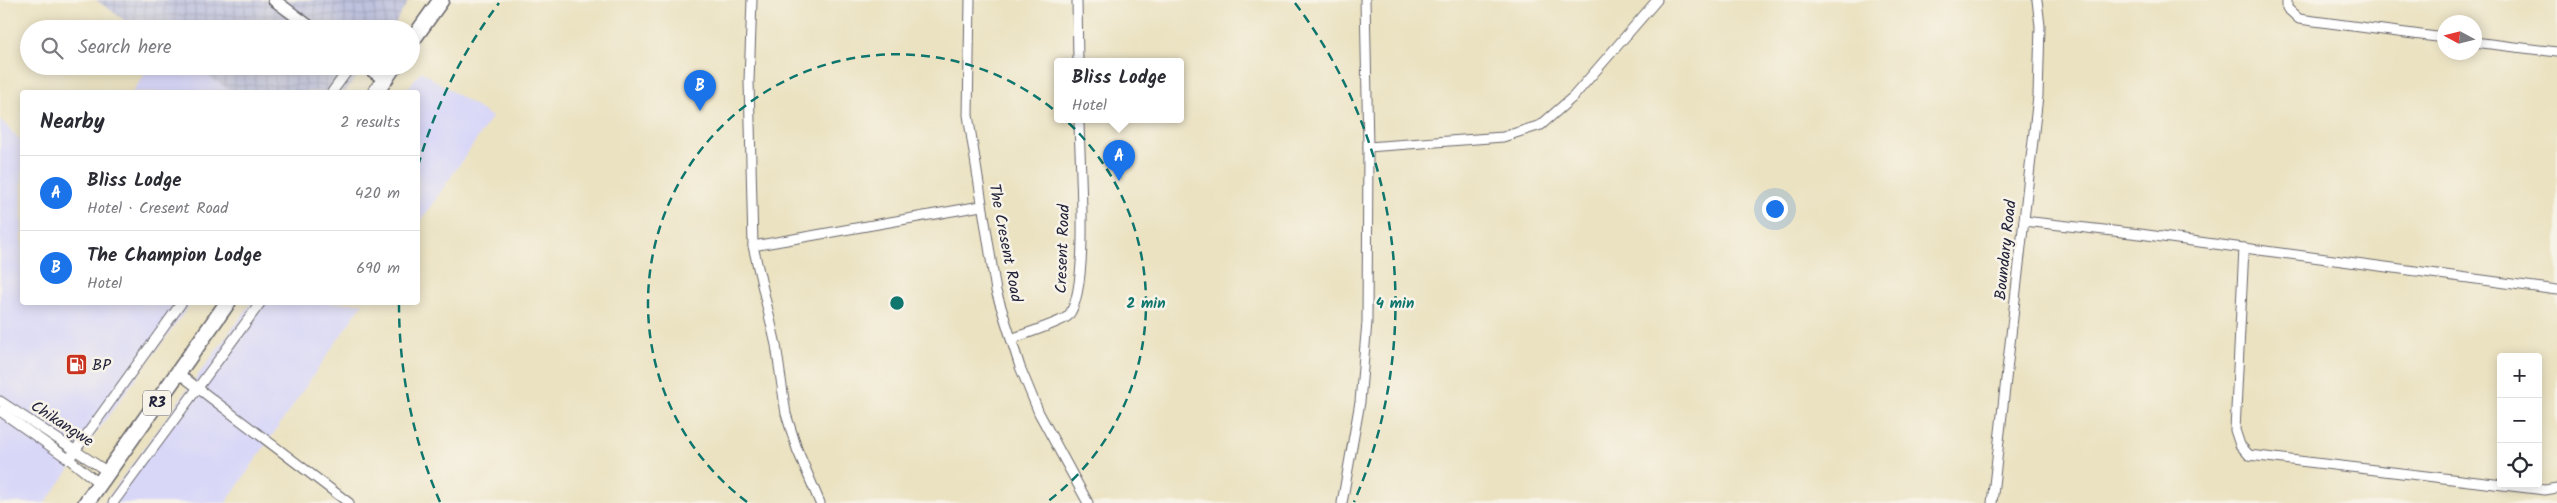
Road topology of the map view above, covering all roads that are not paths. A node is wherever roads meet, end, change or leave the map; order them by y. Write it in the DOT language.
graph roads {
  1 [pos="274,0"];
  2 [pos="441,0"];
  3 [pos="752,0"];
  4 [pos="970,0"];
  5 [pos="1077,0"];
  6 [pos="1365,0"];
  7 [pos="1657,0"];
  8 [pos="2037,0"];
  9 [pos="2287,0"];
  10 [pos="301,20"];
  11 [pos="420,29"];
  12 [pos="2437,37"];
  13 [pos="2482,43"];
  14 [pos="2557,52"];
  15 [pos="1078,58"];
  16 [pos="344,75"];
  17 [pos="378,75"];
  18 [pos="388,75"];
  19 [pos="385,80"];
  20 [pos="333,90"];
  21 [pos="378,90"];
  22 [pos="1079,123"];
  23 [pos="1368,148"];
  24 [pos="981,206"];
  25 [pos="2024,222"];
  26 [pos="753,246"];
  27 [pos="2244,248"];
  28 [pos="2557,290"];
  29 [pos="180,305"];
  30 [pos="226,305"];
  31 [pos="259,305"];
  32 [pos="1011,339"];
  33 [pos="178,373"];
  34 [pos="198,389"];
  35 [pos="0,401"];
  36 [pos="0,411"];
  37 [pos="72,455"];
  38 [pos="104,478"];
  39 [pos="2557,488"];
  40 [pos="86,503"];
  41 [pos="113,503"];
  42 [pos="349,503"];
  43 [pos="820,503"];
  44 [pos="1088,503"];
  45 [pos="1342,503"];
  46 [pos="1992,503"];
  1 -- 10 [label="street"];
  2 -- 11 [label="highway"];
  3 -- 26 [label="street"];
  4 -- 24 [label="street, The Cresent Road"];
  5 -- 15 [label="street"];
  6 -- 23 [label="street"];
  7 -- 23 [label="street"];
  8 -- 25 [label="street, Boundary Road"];
  9 -- 12 [label="street"];
  13 -- 14 [label="street"];
  16 -- 20 [label="street"];
  17 -- 19 [label="street"];
  18 -- 19 [label="highway"];
  19 -- 21 [label="highway"];
  22 -- 32 [label="street, Cresent Road"];
  23 -- 45 [label="street"];
  24 -- 26 [label="street"];
  24 -- 32 [label="street, The Cresent Road"];
  25 -- 27 [label="street"];
  25 -- 46 [label="street, Boundary Road"];
  26 -- 43 [label="street"];
  27 -- 28 [label="street"];
  27 -- 39 [label="street"];
  29 -- 37 [label="street"];
  30 -- 33 [label="highway, R3"];
  31 -- 34 [label="street"];
  32 -- 44 [label="street, The Cresent Road"];
  33 -- 34 [label="street"];
  33 -- 38 [label="highway, R3"];
  34 -- 41 [label="street"];
  34 -- 42 [label="street"];
  35 -- 37 [label="street, Chikangwe"];
  36 -- 37 [label="street, Chikangwe"];
  37 -- 38 [label="street, Chikangwe"];
  37 -- 38 [label="street, Chikangwe"];
  38 -- 40 [label="highway, R3"];
}
